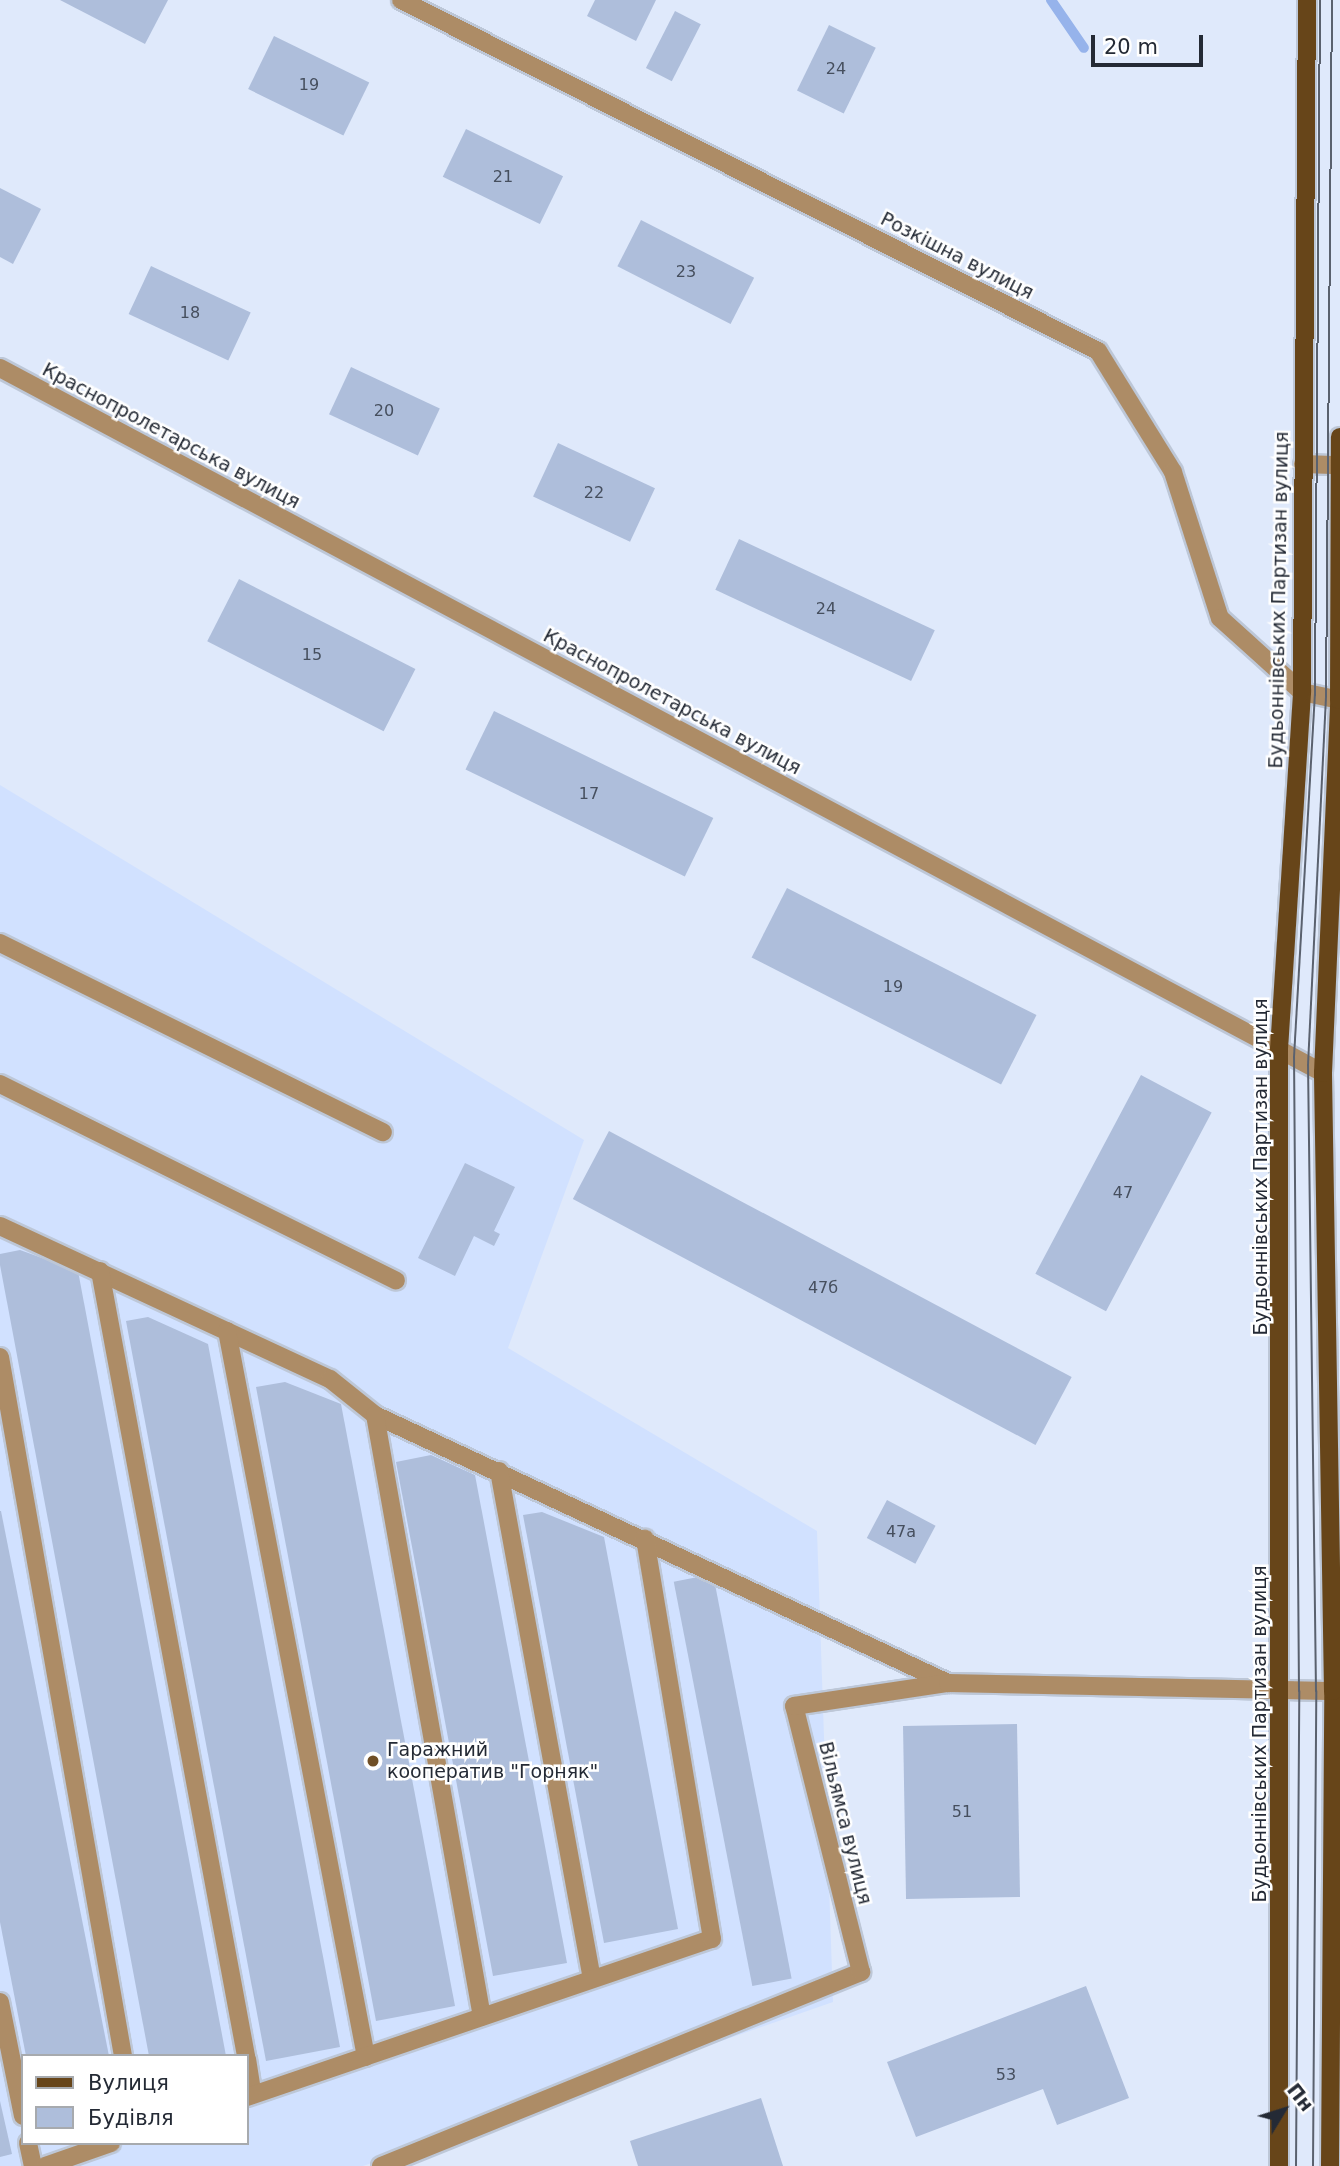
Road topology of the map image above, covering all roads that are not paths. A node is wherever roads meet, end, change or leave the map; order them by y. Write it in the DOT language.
graph roads {
  1 [pos="401,0"];
  2 [pos="1307,0"];
  3 [pos="0,368"];
  4 [pos="1340,438"];
  5 [pos="1303,464"];
  6 [pos="1340,465"];
  7 [pos="1303,692"];
  8 [pos="1339,700"];
  9 [pos="0,943"];
  10 [pos="1279,1049"];
  11 [pos="1323,1073"];
  12 [pos="0,1084"];
  13 [pos="383,1132"];
  14 [pos="0,1226"];
  15 [pos="100,1271"];
  16 [pos="396,1281"];
  17 [pos="227,1331"];
  18 [pos="0,1357"];
  19 [pos="375,1415"];
  20 [pos="499,1471"];
  21 [pos="645,1539"];
  22 [pos="948,1683"];
  23 [pos="1282,1690"];
  24 [pos="1337,1691"];
  25 [pos="592,1979"];
  26 [pos="0,2002"];
  27 [pos="482,2017"];
  28 [pos="123,2054"];
  29 [pos="245,2054"];
  30 [pos="1335,2054"];
  31 [pos="366,2057"];
  32 [pos="248,2076"];
  33 [pos="250,2096"];
  34 [pos="21,2106"];
  35 [pos="28,2145"];
  36 [pos="105,2145"];
  37 [pos="33,2166"];
  38 [pos="45,2166"];
  39 [pos="381,2166"];
  40 [pos="1279,2166"];
  41 [pos="1330,2166"];
  1 -- 7 [label="street, Розкішна вулиця"];
  2 -- 5 [label="main road, Будьоннівських Партизан вулиця"];
  3 -- 10 [label="street, Краснопролетарська вулиця"];
  4 -- 6 [label="main road"];
  5 -- 6 [label="street"];
  5 -- 7 [label="main road, Будьоннівських Партизан вулиця"];
  6 -- 8 [label="main road"];
  7 -- 8 [label="street, Розкішна вулиця"];
  7 -- 10 [label="main road, Будьоннівських Партизан вулиця"];
  8 -- 11 [label="main road"];
  9 -- 13 [label="street"];
  10 -- 11 [label="street, Краснопролетарська вулиця"];
  10 -- 23 [label="main road, Будьоннівських Партизан вулиця"];
  11 -- 24 [label="main road"];
  12 -- 16 [label="street"];
  14 -- 15 [label="street"];
  15 -- 17 [label="street"];
  15 -- 29 [label="street"];
  17 -- 19 [label="street"];
  17 -- 31 [label="street"];
  18 -- 28 [label="street"];
  19 -- 20 [label="street"];
  19 -- 27 [label="street"];
  20 -- 21 [label="street"];
  20 -- 25 [label="street"];
  21 -- 22 [label="street"];
  21 -- 25 [label="street"];
  22 -- 23 [label="street, Вільямса вулиця"];
  22 -- 39 [label="street, Вільямса вулиця"];
  23 -- 24 [label="street, Вільямса вулиця"];
  23 -- 40 [label="main road, Будьоннівських Партизан вулиця"];
  24 -- 30 [label="main road"];
  25 -- 27 [label="street"];
  26 -- 34 [label="street"];
  27 -- 31 [label="street"];
  30 -- 41 [label="main road"];
  31 -- 33 [label="street"];
  32 -- 33 [label="street"];
  35 -- 37 [label="street"];
  36 -- 38 [label="street"];
}
